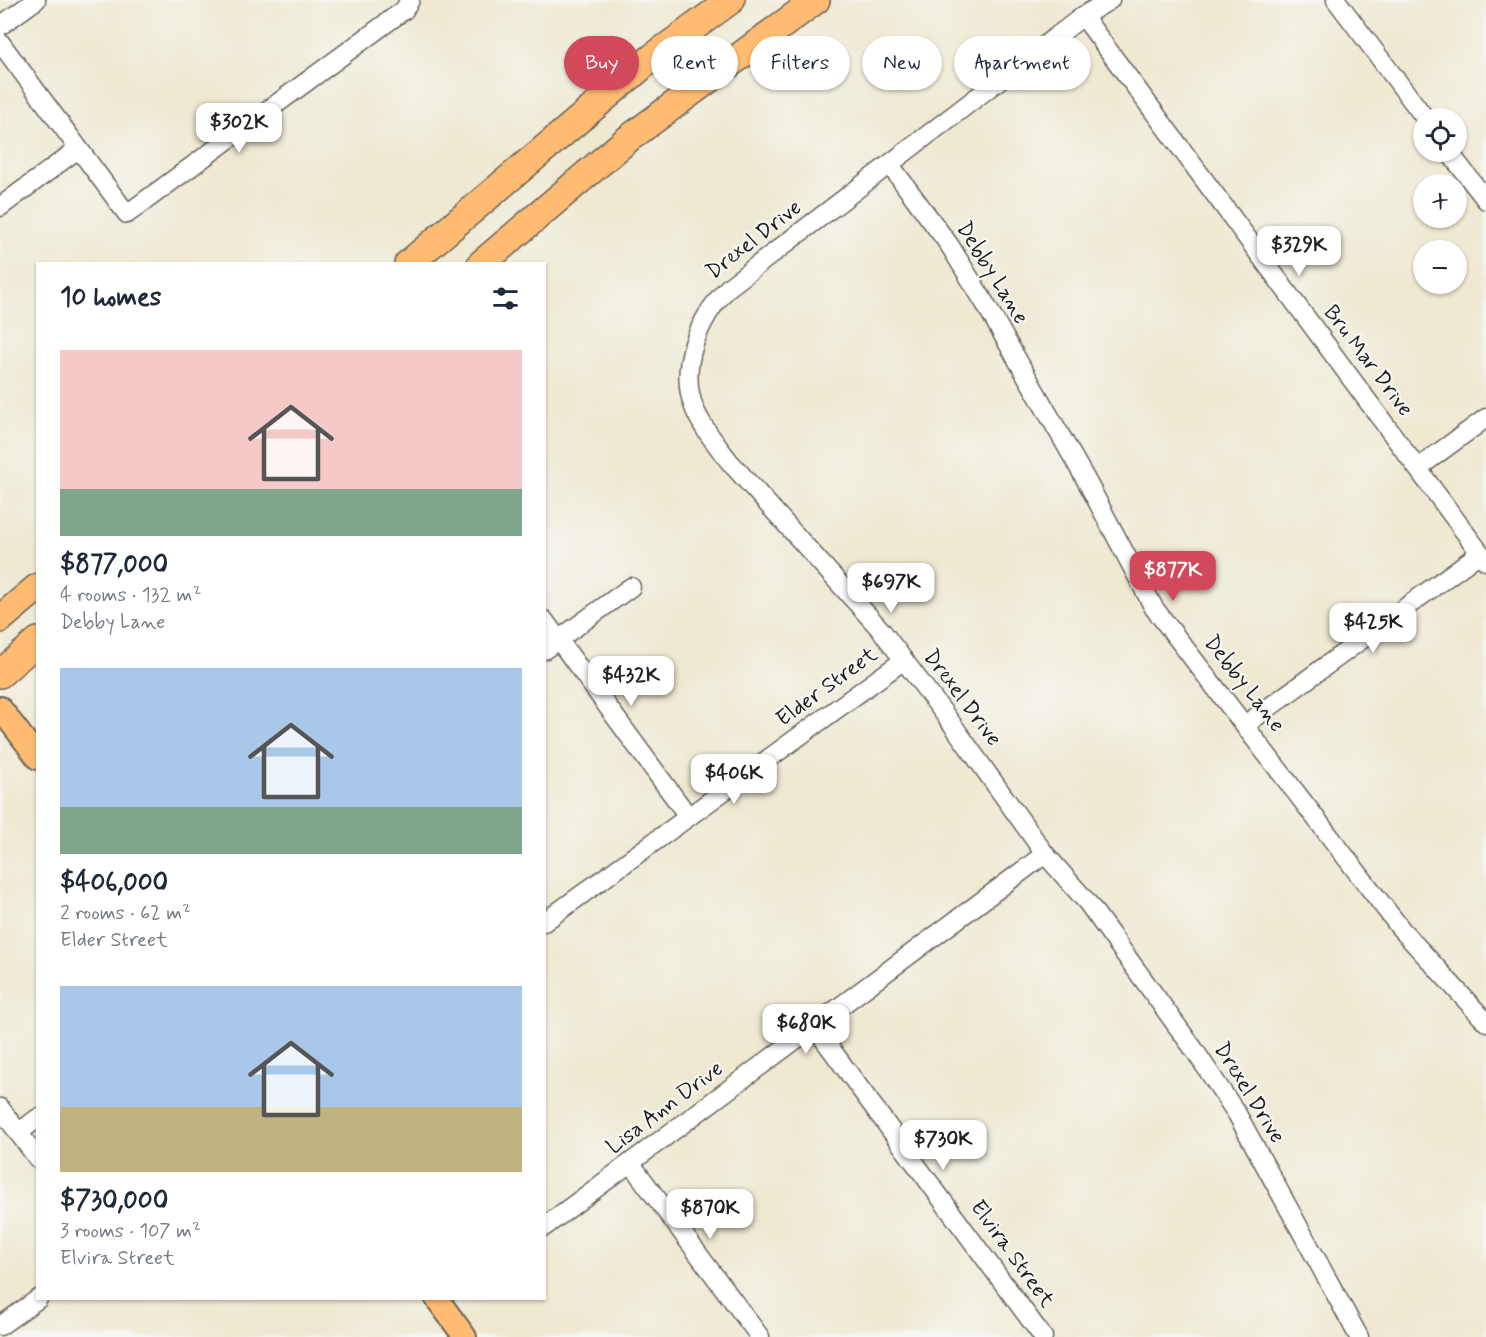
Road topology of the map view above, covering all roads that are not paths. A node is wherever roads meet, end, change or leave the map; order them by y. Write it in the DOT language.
graph roads {
  1 [pos="36,0"];
  2 [pos="410,0"];
  3 [pos="731,0"];
  4 [pos="816,0"];
  5 [pos="1110,0"];
  6 [pos="1336,0"];
  7 [pos="1083,16"];
  8 [pos="0,26"];
  9 [pos="0,42"];
  10 [pos="1417,108"];
  11 [pos="78,148"];
  12 [pos="1457,162"];
  13 [pos="890,165"];
  14 [pos="1486,200"];
  15 [pos="0,207"];
  16 [pos="410,262"];
  17 [pos="483,262"];
  18 [pos="1486,418"];
  19 [pos="1418,468"];
  20 [pos="1483,557"];
  21 [pos="631,587"];
  22 [pos="36,589"];
  23 [pos="0,620"];
  24 [pos="546,626"];
  25 [pos="36,643"];
  26 [pos="552,645"];
  27 [pos="904,660"];
  28 [pos="0,674"];
  29 [pos="6,716"];
  30 [pos="1245,725"];
  31 [pos="36,755"];
  32 [pos="688,816"];
  33 [pos="1045,854"];
  34 [pos="546,921"];
  35 [pos="1486,1022"];
  36 [pos="814,1026"];
  37 [pos="0,1108"];
  38 [pos="36,1119"];
  39 [pos="18,1132"];
  40 [pos="36,1156"];
  41 [pos="631,1164"];
  42 [pos="546,1226"];
  43 [pos="37,1300"];
  44 [pos="441,1300"];
  45 [pos="0,1326"];
  46 [pos="465,1337"];
  47 [pos="760,1337"];
  48 [pos="1043,1337"];
  49 [pos="1359,1337"];
  1 -- 8 [label="street"];
  2 -- 11 [label="street"];
  3 -- 16 [label="highway"];
  4 -- 17 [label="highway"];
  5 -- 7 [label="street, Drexel Drive"];
  6 -- 10 [label="street"];
  7 -- 13 [label="street, Drexel Drive"];
  7 -- 19 [label="street, Bru Mar Drive"];
  9 -- 11 [label="street"];
  11 -- 15 [label="street"];
  12 -- 14 [label="street"];
  13 -- 27 [label="street, Drexel Drive"];
  13 -- 30 [label="street, Debby Lane"];
  18 -- 19 [label="street"];
  19 -- 20 [label="street, Bru Mar Drive"];
  20 -- 30 [label="street"];
  21 -- 26 [label="street"];
  22 -- 23 [label="highway"];
  24 -- 26 [label="street"];
  25 -- 28 [label="highway"];
  26 -- 32 [label="street"];
  27 -- 32 [label="street, Elder Street"];
  27 -- 33 [label="street, Drexel Drive"];
  29 -- 31 [label="main road"];
  30 -- 35 [label="street, Debby Lane"];
  32 -- 34 [label="street, Elder Street"];
  33 -- 36 [label="street, Lisa Ann Drive"];
  33 -- 49 [label="street, Drexel Drive"];
  36 -- 41 [label="street, Lisa Ann Drive"];
  36 -- 48 [label="street, Elvira Street"];
  37 -- 39 [label="street"];
  38 -- 39 [label="street"];
  39 -- 40 [label="street"];
  41 -- 42 [label="street, Lisa Ann Drive"];
  41 -- 47 [label="street"];
  43 -- 45 [label="street"];
  44 -- 46 [label="main road"];
}
